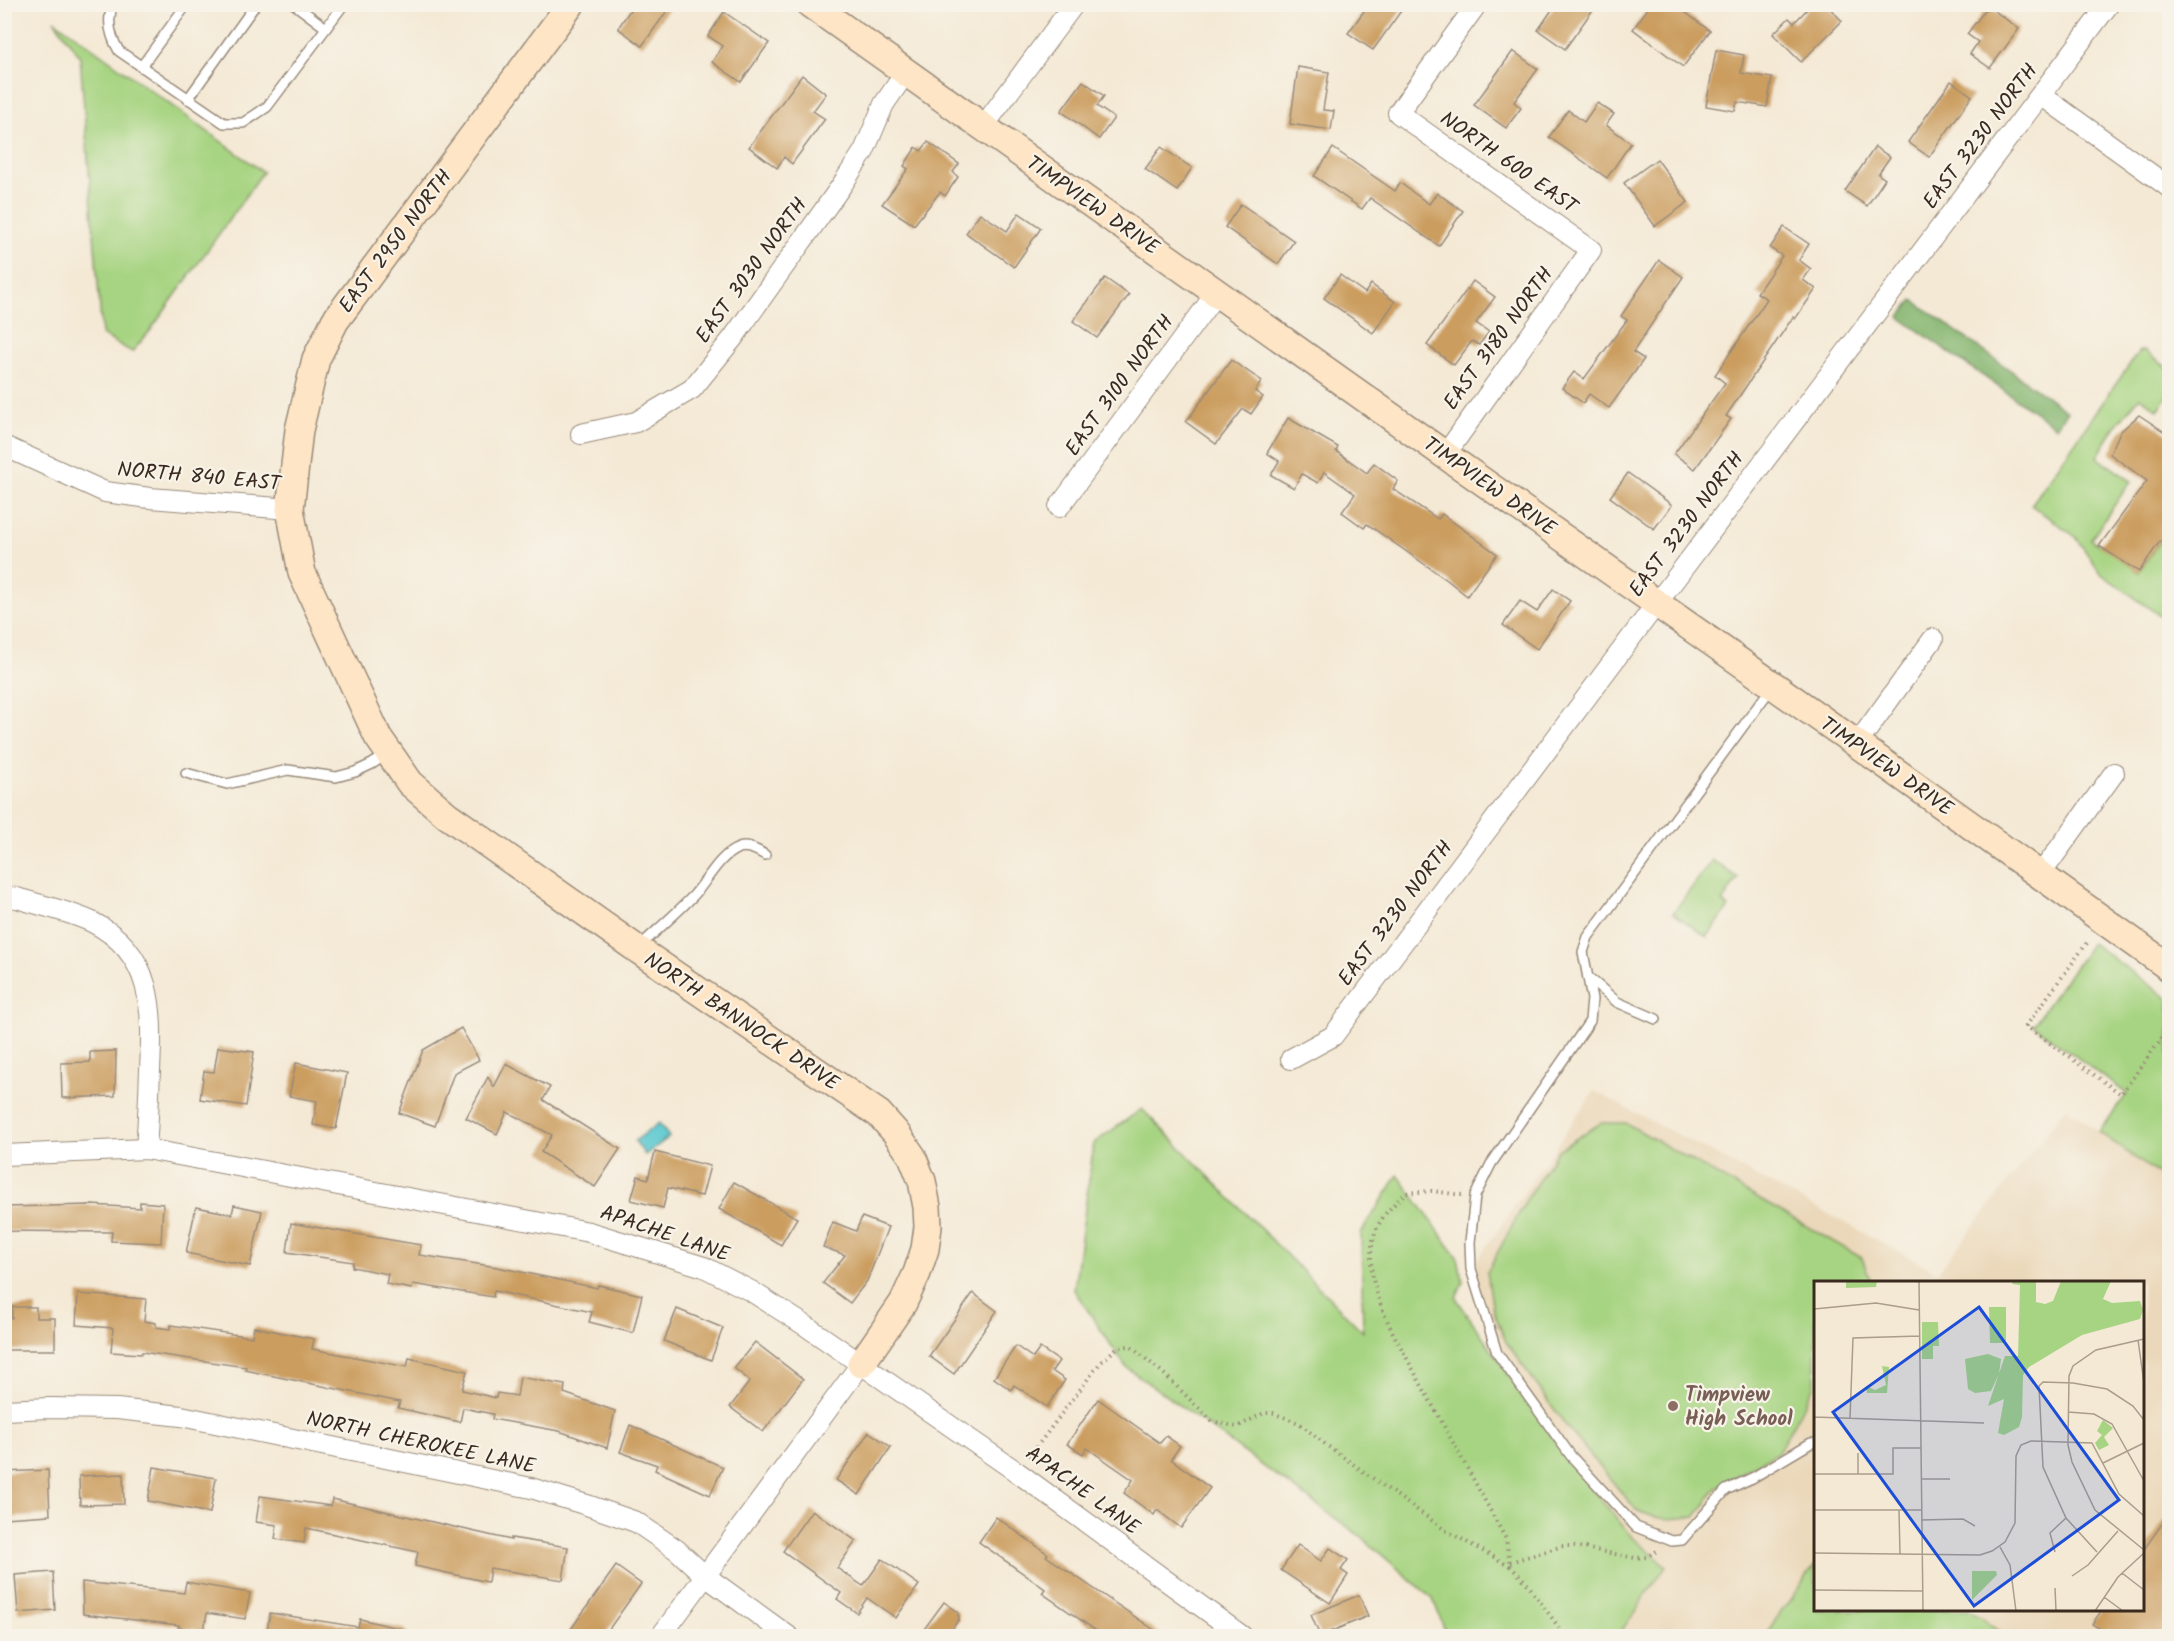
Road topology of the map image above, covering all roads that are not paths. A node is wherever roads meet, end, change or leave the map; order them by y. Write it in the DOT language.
graph roads {
  1 [pos="113,4"];
  2 [pos="187,4"];
  3 [pos="256,4"];
  4 [pos="294,4"];
  5 [pos="344,4"];
  6 [pos="571,4"];
  7 [pos="810,4"];
  8 [pos="1074,4"];
  9 [pos="1478,4"];
  10 [pos="2102,7"];
  11 [pos="326,28"];
  12 [pos="141,67"];
  13 [pos="906,72"];
  14 [pos="2041,95"];
  15 [pos="188,99"];
  16 [pos="983,127"];
  17 [pos="2169,188"];
  18 [pos="1591,250"];
  19 [pos="1217,292"];
  20 [pos="581,434"];
  21 [pos="4,446"];
  22 [pos="1445,454"];
  23 [pos="1059,507"];
  24 [pos="290,509"];
  25 [pos="1657,603"];
  26 [pos="1933,639"];
  27 [pos="1773,685"];
  28 [pos="1857,744"];
  29 [pos="388,753"];
  30 [pos="186,773"];
  31 [pos="2114,773"];
  32 [pos="765,855"];
  33 [pos="2040,875"];
  34 [pos="4,896"];
  35 [pos="637,949"];
  36 [pos="2169,968"];
  37 [pos="1588,977"];
  38 [pos="1656,1019"];
  39 [pos="1291,1059"];
  40 [pos="146,1149"];
  41 [pos="4,1155"];
  42 [pos="861,1364"];
  43 [pos="4,1410"];
  44 [pos="1814,1443"];
  45 [pos="704,1575"];
  46 [pos="661,1636"];
  47 [pos="788,1636"];
  48 [pos="1242,1636"];
  1 -- 12 [label="lane"];
  2 -- 12 [label="lane"];
  3 -- 15 [label="lane"];
  4 -- 11 [label="lane"];
  5 -- 11 [label="lane"];
  6 -- 24 [label="street, EAST 2950 NORTH"];
  7 -- 13 [label="street, TIMPVIEW DRIVE"];
  8 -- 16 [label="street"];
  9 -- 18 [label="street, NORTH 600 EAST"];
  10 -- 14 [label="street, EAST 3230 NORTH"];
  11 -- 15 [label="lane"];
  12 -- 15 [label="lane"];
  13 -- 16 [label="street, TIMPVIEW DRIVE"];
  13 -- 20 [label="street, EAST 3030 NORTH"];
  14 -- 17 [label="street"];
  14 -- 25 [label="street, EAST 3230 NORTH"];
  16 -- 19 [label="street, TIMPVIEW DRIVE"];
  18 -- 22 [label="street, EAST 3180 NORTH"];
  19 -- 22 [label="street, TIMPVIEW DRIVE"];
  19 -- 23 [label="street, EAST 3100 NORTH"];
  21 -- 24 [label="street, NORTH 840 EAST"];
  22 -- 25 [label="street, TIMPVIEW DRIVE"];
  24 -- 29 [label="street, NORTH BANNOCK DRIVE"];
  25 -- 27 [label="street, TIMPVIEW DRIVE"];
  25 -- 39 [label="street, EAST 3230 NORTH"];
  26 -- 28 [label="street"];
  27 -- 28 [label="street, TIMPVIEW DRIVE"];
  27 -- 37 [label="lane"];
  28 -- 33 [label="street, TIMPVIEW DRIVE"];
  29 -- 30 [label="lane"];
  29 -- 35 [label="street, NORTH BANNOCK DRIVE"];
  31 -- 33 [label="street"];
  32 -- 35 [label="lane"];
  33 -- 36 [label="street, TIMPVIEW DRIVE"];
  34 -- 40 [label="street"];
  35 -- 42 [label="street, NORTH BANNOCK DRIVE"];
  37 -- 38 [label="lane"];
  37 -- 44 [label="lane"];
  40 -- 41 [label="street, APACHE LANE"];
  40 -- 42 [label="street, APACHE LANE"];
  42 -- 45 [label="street, NORTH BANNOCK DRIVE"];
  42 -- 48 [label="street, APACHE LANE"];
  43 -- 45 [label="street, NORTH CHEROKEE LANE"];
  45 -- 46 [label="street, NORTH BANNOCK DRIVE"];
  45 -- 47 [label="street, NORTH CHEROKEE LANE"];
}
